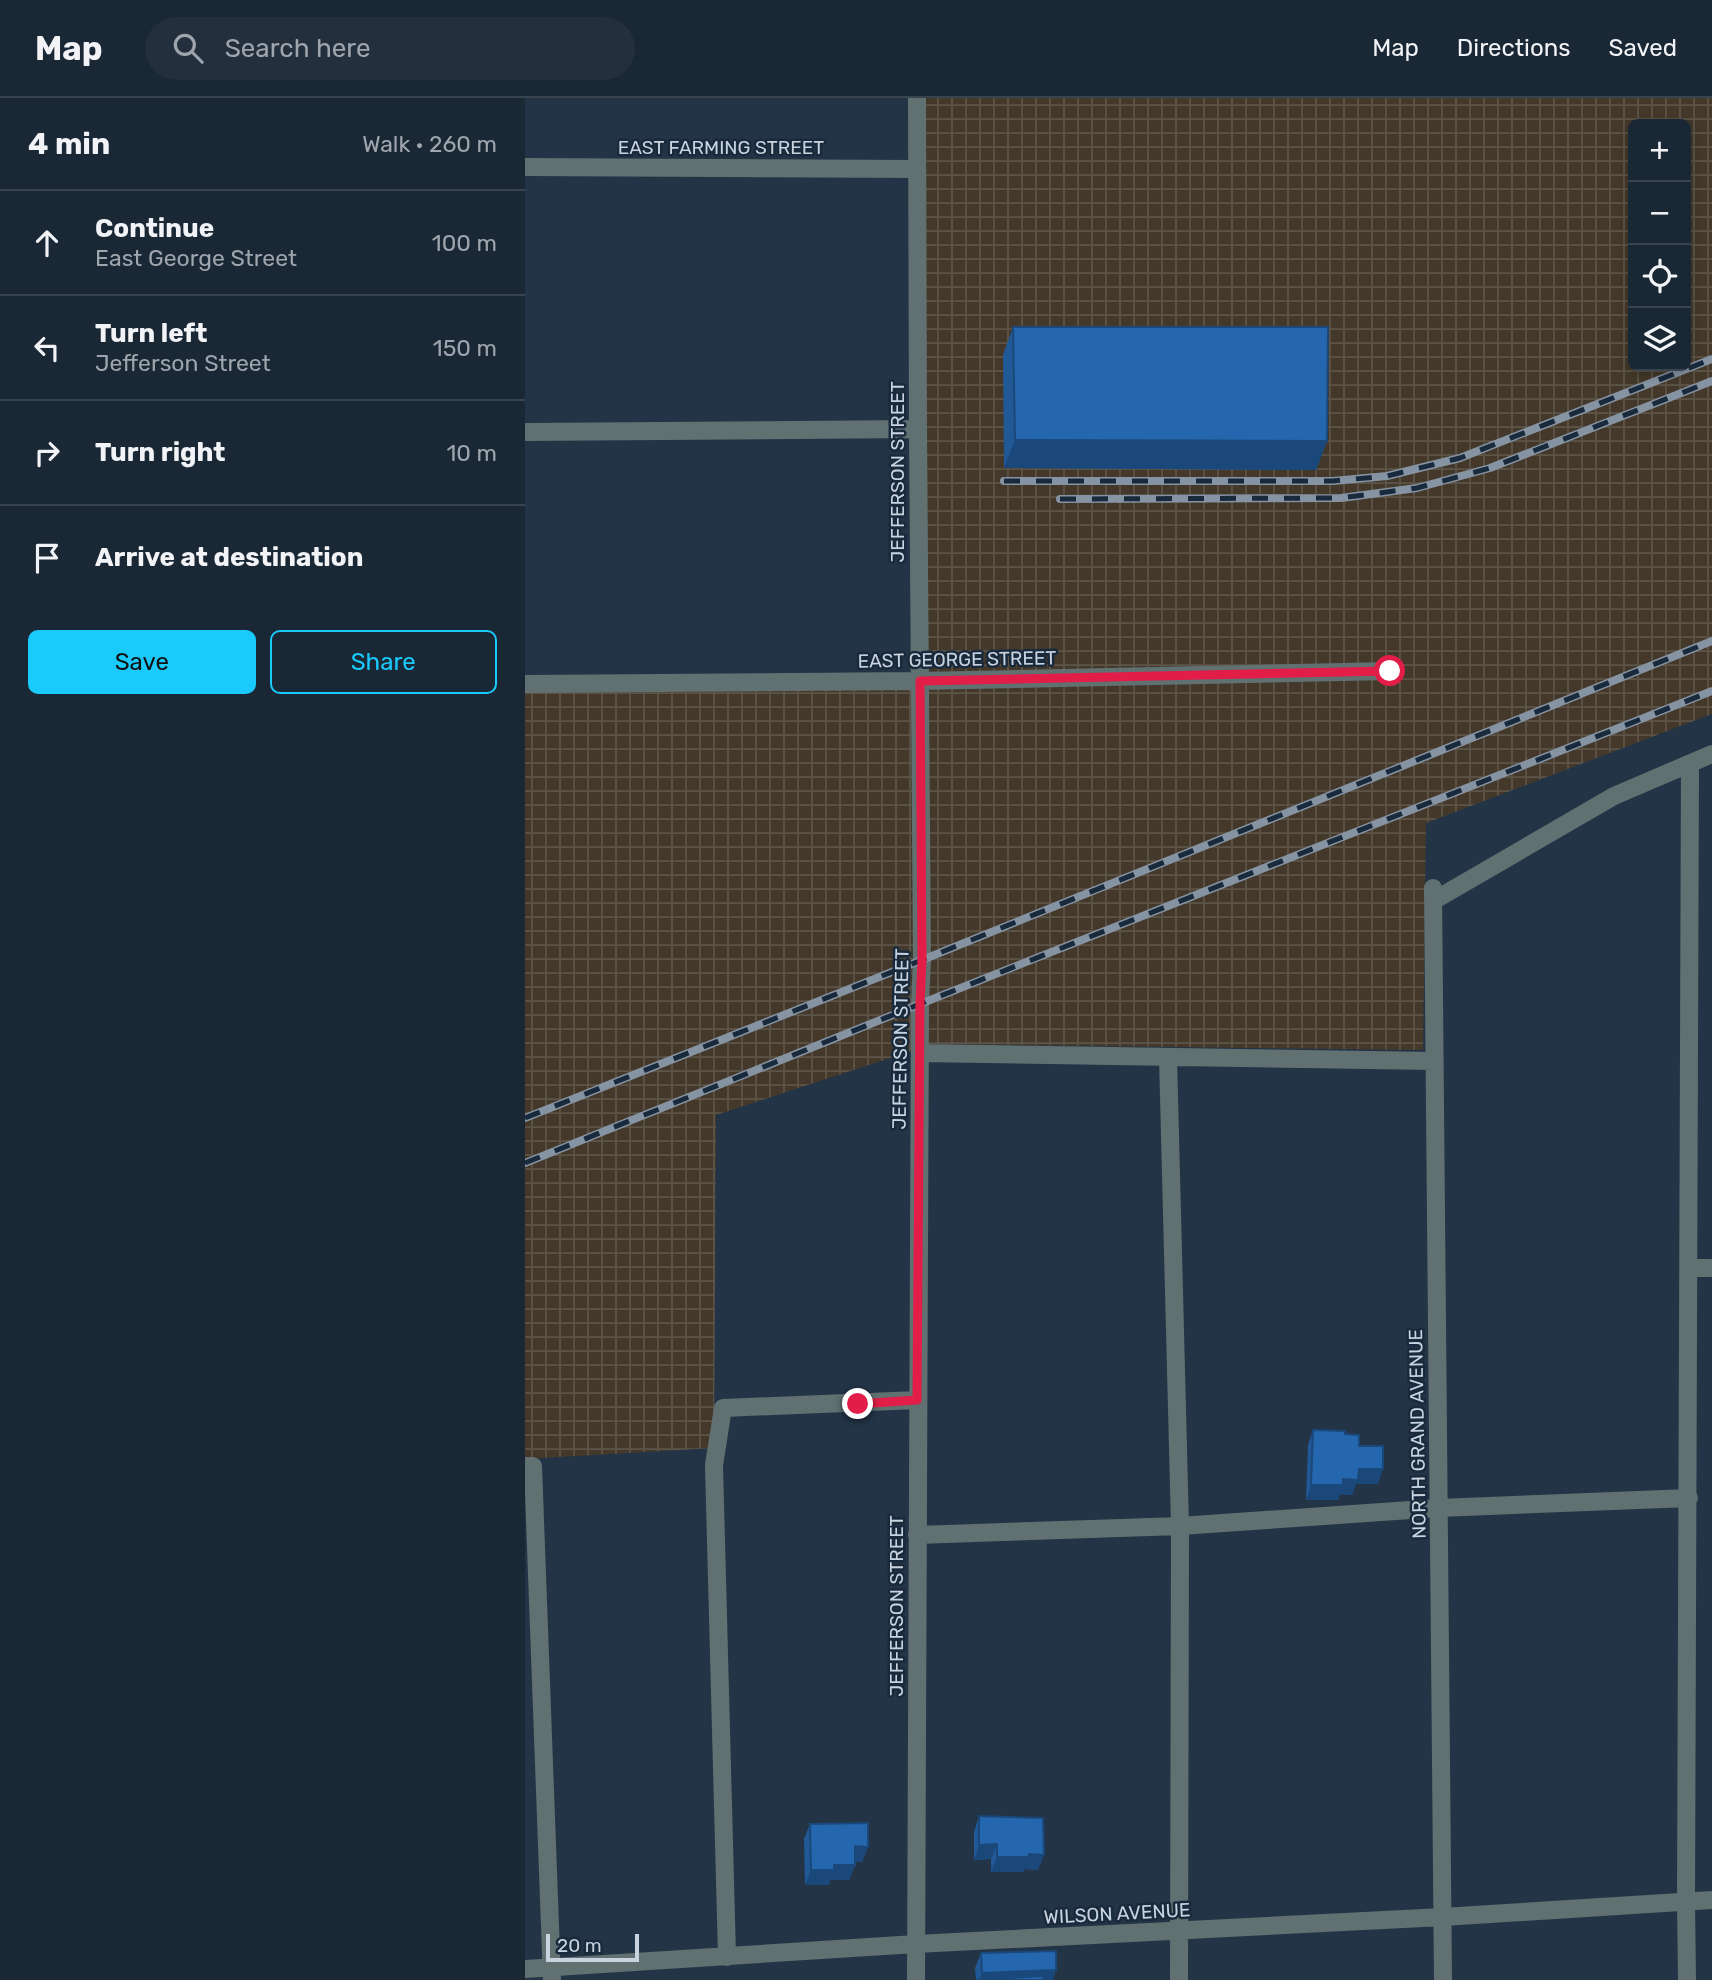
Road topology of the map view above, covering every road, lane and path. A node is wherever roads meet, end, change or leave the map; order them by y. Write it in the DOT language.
graph roads {
  1 [pos="917,98"];
  2 [pos="525,167"];
  3 [pos="917,169"];
  4 [pos="918,429"];
  5 [pos="525,432"];
  6 [pos="1390,671"];
  7 [pos="920,681"];
  8 [pos="525,684"];
  9 [pos="1712,754"];
  10 [pos="1690,764"];
  11 [pos="920,1053"];
  12 [pos="1168,1057"];
  13 [pos="1434,1061"];
  14 [pos="1689,1268"];
  15 [pos="1712,1268"];
  16 [pos="917,1400"];
  17 [pos="529,1466"];
  18 [pos="1689,1498"];
  19 [pos="1439,1508"];
  20 [pos="1180,1526"];
  21 [pos="917,1535"];
  22 [pos="1712,1900"];
  23 [pos="1686,1902"];
  24 [pos="1443,1917"];
  25 [pos="1179,1931"];
  26 [pos="916,1944"];
  27 [pos="727,1957"];
  28 [pos="525,1969"];
  29 [pos="552,1974"];
  30 [pos="916,1980"];
  31 [pos="1179,1980"];
  32 [pos="1443,1980"];
  33 [pos="1688,1980"];
  1 -- 3 [label="street, JEFFERSON STREET"];
  2 -- 3 [label="street, EAST FARMING STREET"];
  3 -- 4 [label="street, JEFFERSON STREET"];
  4 -- 5 [label="street"];
  4 -- 7 [label="street, JEFFERSON STREET"];
  6 -- 7 [label="street, EAST GEORGE STREET"];
  7 -- 8 [label="street, EAST GEORGE STREET"];
  7 -- 11 [label="street, JEFFERSON STREET"];
  9 -- 10 [label="street"];
  10 -- 13 [label="street, NORTH GRAND AVENUE"];
  10 -- 14 [label="street"];
  11 -- 12 [label="street"];
  11 -- 16 [label="street, JEFFERSON STREET"];
  12 -- 13 [label="street"];
  12 -- 20 [label="street"];
  13 -- 19 [label="street, NORTH GRAND AVENUE"];
  14 -- 15 [label="street"];
  14 -- 18 [label="street"];
  16 -- 21 [label="street, JEFFERSON STREET"];
  16 -- 27 [label="street"];
  17 -- 29 [label="street"];
  18 -- 19 [label="street"];
  18 -- 23 [label="street"];
  19 -- 20 [label="street"];
  19 -- 24 [label="street, NORTH GRAND AVENUE"];
  20 -- 21 [label="street"];
  20 -- 25 [label="street"];
  21 -- 26 [label="street, JEFFERSON STREET"];
  22 -- 23 [label="street, WILSON AVENUE"];
  23 -- 24 [label="street, WILSON AVENUE"];
  23 -- 33 [label="street"];
  24 -- 25 [label="street, WILSON AVENUE"];
  24 -- 32 [label="street, NORTH GRAND AVENUE"];
  25 -- 26 [label="street, WILSON AVENUE"];
  25 -- 31 [label="street"];
  26 -- 27 [label="street, WILSON AVENUE"];
  26 -- 30 [label="street, JEFFERSON STREET"];
  27 -- 29 [label="street, WILSON AVENUE"];
  28 -- 29 [label="street, WILSON AVENUE"];
}
